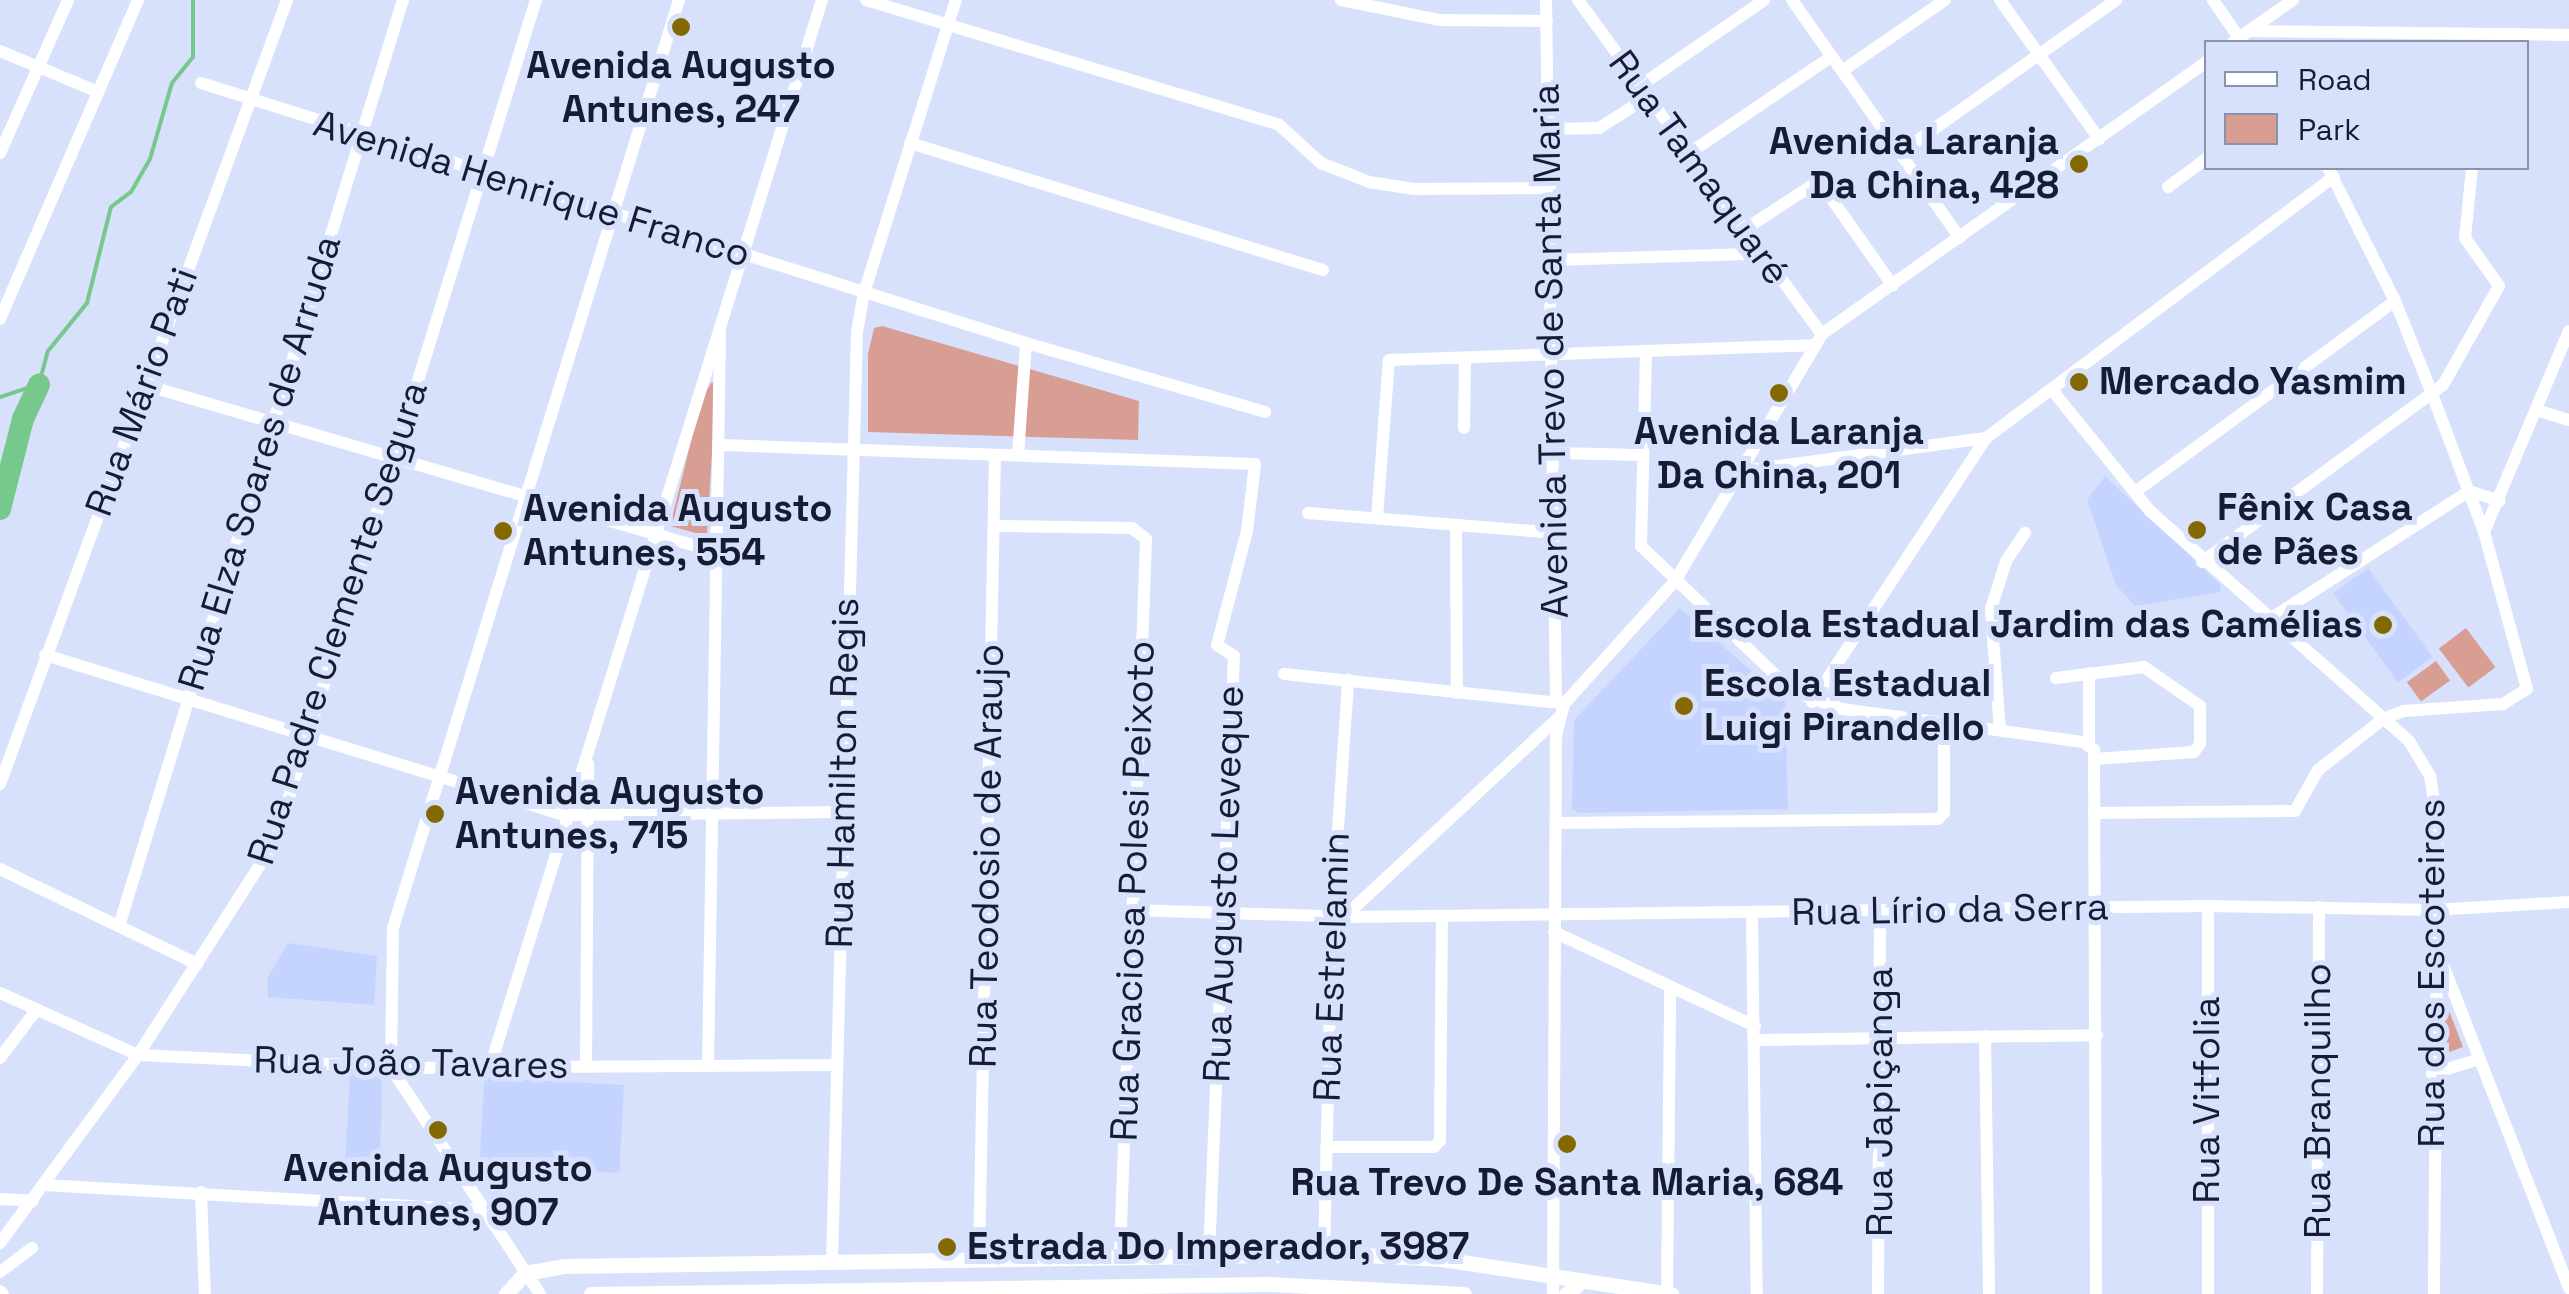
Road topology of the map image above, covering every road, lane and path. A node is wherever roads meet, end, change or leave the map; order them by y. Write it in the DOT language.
graph roads {
  1 [pos="68,0"];
  2 [pos="138,0"];
  3 [pos="287,0"];
  4 [pos="404,0"];
  5 [pos="536,0"];
  6 [pos="679,0"];
  7 [pos="822,0"];
  8 [pos="866,0"];
  9 [pos="956,0"];
  10 [pos="1341,0"];
  11 [pos="1546,0"];
  12 [pos="1578,0"];
  13 [pos="1764,0"];
  14 [pos="1792,0"];
  15 [pos="1944,0"];
  16 [pos="2000,0"];
  17 [pos="2116,0"];
  18 [pos="2214,0"];
  19 [pos="2293,0"];
  20 [pos="1546,21"];
  21 [pos="948,24"];
  22 [pos="2569,35"];
  23 [pos="2241,38"];
  24 [pos="0,51"];
  25 [pos="2038,53"];
  26 [pos="1832,56"];
  27 [pos="2204,63"];
  28 [pos="38,68"];
  29 [pos="1842,70"];
  30 [pos="201,83"];
  31 [pos="1644,91"];
  32 [pos="96,92"];
  33 [pos="250,101"];
  34 [pos="1548,129"];
  35 [pos="361,136"];
  36 [pos="2098,139"];
  37 [pos="910,143"];
  38 [pos="0,153"];
  39 [pos="1900,153"];
  40 [pos="1688,154"];
  41 [pos="2204,161"];
  42 [pos="2472,170"];
  43 [pos="2331,172"];
  44 [pos="482,175"];
  45 [pos="2168,187"];
  46 [pos="1550,188"];
  47 [pos="610,214"];
  48 [pos="1742,232"];
  49 [pos="1960,238"];
  50 [pos="1759,254"];
  51 [pos="744,255"];
  52 [pos="1552,260"];
  53 [pos="1323,270"];
  54 [pos="1893,286"];
  55 [pos="864,293"];
  56 [pos="2395,301"];
  57 [pos="0,319"];
  58 [pos="719,324"];
  59 [pos="2569,332"];
  60 [pos="1818,340"];
  61 [pos="1026,344"];
  62 [pos="1646,354"];
  63 [pos="1552,357"];
  64 [pos="1465,358"];
  65 [pos="145,385"];
  66 [pos="2052,390"];
  67 [pos="2433,396"];
  68 [pos="2536,410"];
  69 [pos="1266,412"];
  70 [pos="2569,420"];
  71 [pos="273,422"];
  72 [pos="1464,428"];
  73 [pos="1986,438"];
  74 [pos="722,446"];
  75 [pos="850,450"];
  76 [pos="1555,453"];
  77 [pos="996,455"];
  78 [pos="1018,455"];
  79 [pos="1642,455"];
  80 [pos="393,460"];
  81 [pos="1742,470"];
  82 [pos="2469,491"];
  83 [pos="2134,492"];
  84 [pos="520,499"];
  85 [pos="2499,501"];
  86 [pos="1308,512"];
  87 [pos="1377,518"];
  88 [pos="1456,525"];
  89 [pos="995,526"];
  90 [pos="2484,532"];
  91 [pos="1554,533"];
  92 [pos="2025,533"];
  93 [pos="652,534"];
  94 [pos="720,554"];
  95 [pos="2202,562"];
  96 [pos="1675,581"];
  97 [pos="2270,619"];
  98 [pos="45,655"];
  99 [pos="2089,673"];
  100 [pos="1284,674"];
  101 [pos="2056,678"];
  102 [pos="1348,680"];
  103 [pos="1457,693"];
  104 [pos="187,699"];
  105 [pos="1812,702"];
  106 [pos="1560,708"];
  107 [pos="2384,719"];
  108 [pos="1944,723"];
  109 [pos="2000,730"];
  110 [pos="307,737"];
  111 [pos="2089,744"];
  112 [pos="588,752"];
  113 [pos="2094,759"];
  114 [pos="434,778"];
  115 [pos="0,784"];
  116 [pos="841,812"];
  117 [pos="2094,813"];
  118 [pos="587,814"];
  119 [pos="564,815"];
  120 [pos="716,816"];
  121 [pos="1556,823"];
  122 [pos="0,870"];
  123 [pos="2569,902"];
  124 [pos="2208,906"];
  125 [pos="2320,907"];
  126 [pos="2094,908"];
  127 [pos="1132,910"];
  128 [pos="1880,910"];
  129 [pos="2434,910"];
  130 [pos="1222,912"];
  131 [pos="1752,912"];
  132 [pos="1554,914"];
  133 [pos="1442,916"];
  134 [pos="1338,917"];
  135 [pos="119,926"];
  136 [pos="1554,932"];
  137 [pos="2435,945"];
  138 [pos="196,964"];
  139 [pos="1670,988"];
  140 [pos="0,993"];
  141 [pos="36,1008"];
  142 [pos="1756,1033"];
  143 [pos="2097,1035"];
  144 [pos="1985,1036"];
  145 [pos="1880,1038"];
  146 [pos="138,1056"];
  147 [pos="0,1058"];
  148 [pos="2480,1059"];
  149 [pos="836,1065"];
  150 [pos="490,1066"];
  151 [pos="586,1066"];
  152 [pos="708,1066"];
  153 [pos="391,1068"];
  154 [pos="2432,1074"];
  155 [pos="1326,1147"];
  156 [pos="45,1185"];
  157 [pos="202,1192"];
  158 [pos="0,1199"];
  159 [pos="33,1201"];
  160 [pos="479,1210"];
  161 [pos="0,1243"];
  162 [pos="32,1248"];
  163 [pos="1324,1254"];
  164 [pos="1208,1255"];
  165 [pos="1120,1256"];
  166 [pos="979,1258"];
  167 [pos="832,1260"];
  168 [pos="0,1272"];
  169 [pos="525,1273"];
  170 [pos="1553,1276"];
  171 [pos="1591,1286"];
  172 [pos="2569,1288"];
  173 [pos="1325,1289"];
  174 [pos="1199,1290"];
  175 [pos="1014,1291"];
  176 [pos="1441,1292"];
  177 [pos="830,1293"];
  178 [pos="205,1294"];
  179 [pos="506,1294"];
  180 [pos="540,1294"];
  181 [pos="591,1294"];
  182 [pos="1464,1294"];
  183 [pos="1553,1294"];
  184 [pos="1566,1294"];
  185 [pos="1669,1294"];
  186 [pos="1757,1294"];
  187 [pos="1878,1294"];
  188 [pos="1989,1294"];
  189 [pos="2096,1294"];
  190 [pos="2208,1294"];
  191 [pos="2316,1294"];
  192 [pos="2434,1294"];
  1 -- 28 [label="street"];
  2 -- 32 [label="street"];
  3 -- 33 [label="street, Rua Mário Pati"];
  4 -- 35 [label="street, Rua Elza Soares de Arruda"];
  5 -- 44 [label="street, Rua Padre Clemente Segura"];
  6 -- 47 [label="street"];
  7 -- 51 [label="street"];
  8 -- 21 [label="street"];
  9 -- 21 [label="street, Rua Hamilton Regis"];
  10 -- 20 [label="street"];
  11 -- 20 [label="street, Avenida Trevo de Santa Maria"];
  12 -- 31 [label="street, Rua Tamaquaré"];
  13 -- 31 [label="street"];
  14 -- 26 [label="street"];
  15 -- 29 [label="street"];
  16 -- 25 [label="street"];
  17 -- 25 [label="street"];
  18 -- 23 [label="street"];
  19 -- 23 [label="street"];
  20 -- 34 [label="street, Avenida Trevo de Santa Maria"];
  21 -- 37 [label="street, Rua Hamilton Regis"];
  21 -- 46 [label="street"];
  22 -- 23 [label="street"];
  24 -- 28 [label="street"];
  25 -- 36 [label="street"];
  25 -- 39 [label="street"];
  26 -- 29 [label="street"];
  26 -- 40 [label="street"];
  27 -- 36 [label="street"];
  28 -- 32 [label="street"];
  28 -- 38 [label="street"];
  29 -- 39 [label="street"];
  30 -- 33 [label="street, Avenida Henrique Franco"];
  31 -- 34 [label="street"];
  31 -- 40 [label="street, Rua Tamaquaré"];
  32 -- 57 [label="street"];
  33 -- 35 [label="street, Avenida Henrique Franco"];
  33 -- 65 [label="street, Rua Mário Pati"];
  34 -- 46 [label="street, Avenida Trevo de Santa Maria"];
  35 -- 44 [label="street, Avenida Henrique Franco"];
  35 -- 71 [label="street, Rua Elza Soares de Arruda"];
  36 -- 49 [label="street"];
  37 -- 53 [label="street"];
  37 -- 55 [label="street, Rua Hamilton Regis"];
  39 -- 49 [label="street"];
  40 -- 48 [label="street, Rua Tamaquaré"];
  41 -- 45 [label="street"];
  42 -- 67 [label="street"];
  43 -- 56 [label="street"];
  43 -- 66 [label="street"];
  44 -- 47 [label="street, Avenida Henrique Franco"];
  44 -- 80 [label="street, Rua Padre Clemente Segura"];
  46 -- 52 [label="street, Avenida Trevo de Santa Maria"];
  47 -- 51 [label="street, Avenida Henrique Franco"];
  47 -- 84 [label="street"];
  48 -- 50 [label="street, Rua Tamaquaré"];
  48 -- 54 [label="street"];
  49 -- 54 [label="street"];
  50 -- 52 [label="street"];
  50 -- 60 [label="street, Rua Tamaquaré"];
  51 -- 55 [label="street, Avenida Henrique Franco"];
  51 -- 58 [label="street"];
  52 -- 63 [label="street, Avenida Trevo de Santa Maria"];
  54 -- 60 [label="street"];
  55 -- 61 [label="street, Avenida Henrique Franco"];
  55 -- 75 [label="street, Rua Hamilton Regis"];
  56 -- 67 [label="street"];
  56 -- 83 [label="street"];
  58 -- 74 [label="street"];
  58 -- 93 [label="street"];
  59 -- 68 [label="street"];
  60 -- 62 [label="street"];
  60 -- 81 [label="street"];
  61 -- 69 [label="street, Avenida Henrique Franco"];
  61 -- 78 [label="street"];
  62 -- 63 [label="street"];
  62 -- 79 [label="street"];
  63 -- 64 [label="street"];
  63 -- 76 [label="street, Avenida Trevo de Santa Maria"];
  64 -- 72 [label="street"];
  64 -- 87 [label="street"];
  65 -- 71 [label="street"];
  65 -- 98 [label="street, Rua Mário Pati"];
  66 -- 73 [label="street"];
  66 -- 83 [label="street, Rua dos Escoteiros"];
  67 -- 82 [label="street"];
  67 -- 95 [label="street"];
  68 -- 70 [label="street"];
  68 -- 85 [label="street"];
  71 -- 80 [label="street"];
  71 -- 104 [label="street, Rua Elza Soares de Arruda"];
  73 -- 81 [label="street"];
  73 -- 105 [label="street"];
  74 -- 75 [label="street"];
  74 -- 94 [label="street"];
  75 -- 77 [label="street"];
  75 -- 116 [label="street, Rua Hamilton Regis"];
  76 -- 79 [label="street"];
  76 -- 91 [label="street, Avenida Trevo de Santa Maria"];
  77 -- 78 [label="street"];
  77 -- 89 [label="street, Rua Teodosio de Araujo"];
  78 -- 130 [label="street, Rua Augusto Leveque"];
  79 -- 96 [label="street"];
  80 -- 84 [label="street"];
  80 -- 110 [label="street, Rua Padre Clemente Segura"];
  81 -- 96 [label="street"];
  82 -- 85 [label="street"];
  82 -- 90 [label="street"];
  82 -- 97 [label="street"];
  83 -- 95 [label="street, Rua dos Escoteiros"];
  84 -- 93 [label="street"];
  84 -- 114 [label="street"];
  85 -- 90 [label="street"];
  86 -- 87 [label="street"];
  87 -- 88 [label="street"];
  88 -- 91 [label="street"];
  88 -- 103 [label="street"];
  89 -- 127 [label="street, Rua Graciosa Polesi Peixoto"];
  89 -- 166 [label="street, Rua Teodosio de Araujo"];
  90 -- 107 [label="street"];
  91 -- 106 [label="street, Avenida Trevo de Santa Maria"];
  92 -- 109 [label="street"];
  93 -- 94 [label="street"];
  93 -- 112 [label="street"];
  94 -- 120 [label="street"];
  95 -- 97 [label="street, Rua dos Escoteiros"];
  96 -- 105 [label="street"];
  96 -- 106 [label="street"];
  97 -- 107 [label="street, Rua dos Escoteiros"];
  98 -- 104 [label="street"];
  98 -- 115 [label="street, Rua Mário Pati"];
  99 -- 101 [label="street"];
  99 -- 111 [label="street"];
  99 -- 113 [label="street"];
  100 -- 102 [label="street"];
  102 -- 103 [label="street"];
  102 -- 134 [label="street, Rua Estrelamin"];
  103 -- 106 [label="street"];
  104 -- 110 [label="street"];
  104 -- 135 [label="street, Rua Elza Soares de Arruda"];
  105 -- 108 [label="street"];
  106 -- 121 [label="street, Avenida Trevo de Santa Maria"];
  106 -- 134 [label="street"];
  107 -- 117 [label="street"];
  107 -- 129 [label="street, Rua dos Escoteiros"];
  108 -- 109 [label="street"];
  108 -- 121 [label="street"];
  109 -- 111 [label="street"];
  110 -- 114 [label="street"];
  110 -- 138 [label="street, Rua Padre Clemente Segura"];
  111 -- 113 [label="street"];
  112 -- 118 [label="street"];
  112 -- 119 [label="street"];
  113 -- 117 [label="street"];
  114 -- 119 [label="street"];
  114 -- 153 [label="street"];
  116 -- 120 [label="street"];
  116 -- 149 [label="street, Rua Hamilton Regis"];
  117 -- 126 [label="street"];
  118 -- 119 [label="street"];
  118 -- 120 [label="street"];
  118 -- 151 [label="street"];
  119 -- 150 [label="street"];
  120 -- 152 [label="street"];
  121 -- 132 [label="street, Avenida Trevo de Santa Maria"];
  122 -- 135 [label="street"];
  123 -- 129 [label="street, Rua Lírio da Serra"];
  124 -- 125 [label="street, Rua Lírio da Serra"];
  124 -- 126 [label="street, Rua Lírio da Serra"];
  124 -- 190 [label="street, Rua Vitfolia"];
  125 -- 129 [label="street, Rua Lírio da Serra"];
  125 -- 191 [label="street, Rua Branquilho"];
  126 -- 128 [label="street, Rua Lírio da Serra"];
  126 -- 143 [label="street"];
  127 -- 130 [label="street, Rua Lírio da Serra"];
  127 -- 165 [label="street, Rua Graciosa Polesi Peixoto"];
  128 -- 131 [label="street, Rua Lírio da Serra"];
  128 -- 145 [label="street, Rua Japiçanga"];
  129 -- 137 [label="street, Rua dos Escoteiros"];
  130 -- 134 [label="street, Rua Lírio da Serra"];
  130 -- 164 [label="street, Rua Augusto Leveque"];
  131 -- 132 [label="street, Rua Lírio da Serra"];
  131 -- 142 [label="street"];
  132 -- 133 [label="street, Rua Lírio da Serra"];
  132 -- 136 [label="street, Avenida Trevo de Santa Maria"];
  133 -- 134 [label="street, Rua Lírio da Serra"];
  133 -- 155 [label="street"];
  134 -- 155 [label="street, Rua Estrelamin"];
  135 -- 138 [label="street"];
  136 -- 139 [label="street"];
  136 -- 170 [label="street, Avenida Trevo de Santa Maria"];
  137 -- 148 [label="street"];
  137 -- 154 [label="street, Rua dos Escoteiros"];
  138 -- 146 [label="street, Rua Padre Clemente Segura"];
  139 -- 142 [label="street"];
  139 -- 185 [label="street"];
  140 -- 141 [label="street, Rua João Tavares"];
  141 -- 146 [label="street, Rua João Tavares"];
  141 -- 147 [label="street"];
  142 -- 145 [label="street"];
  142 -- 186 [label="street"];
  143 -- 144 [label="street"];
  143 -- 189 [label="street"];
  144 -- 145 [label="street"];
  144 -- 188 [label="street"];
  145 -- 187 [label="street, Rua Japiçanga"];
  146 -- 153 [label="street, Rua João Tavares"];
  146 -- 156 [label="street, Rua Padre Clemente Segura"];
  148 -- 154 [label="street"];
  148 -- 172 [label="street"];
  149 -- 152 [label="street, Rua João Tavares"];
  149 -- 167 [label="street, Rua Hamilton Regis"];
  150 -- 151 [label="street, Rua João Tavares"];
  150 -- 153 [label="street, Rua João Tavares"];
  151 -- 152 [label="street, Rua João Tavares"];
  153 -- 160 [label="street"];
  154 -- 192 [label="street, Rua dos Escoteiros"];
  155 -- 163 [label="street, Rua Estrelamin"];
  156 -- 157 [label="street"];
  156 -- 159 [label="street, Rua Padre Clemente Segura"];
  157 -- 160 [label="street"];
  157 -- 178 [label="street"];
  158 -- 159 [label="street"];
  159 -- 161 [label="street, Rua Padre Clemente Segura"];
  160 -- 169 [label="street"];
  162 -- 168 [label="street"];
  163 -- 164 [label="main road"];
  163 -- 170 [label="main road"];
  164 -- 165 [label="main road"];
  165 -- 166 [label="main road"];
  166 -- 167 [label="main road"];
  167 -- 169 [label="main road"];
  169 -- 179 [label="main road"];
  169 -- 180 [label="street"];
  170 -- 171 [label="main road"];
  170 -- 183 [label="street, Avenida Trevo de Santa Maria"];
  171 -- 184 [label="main road"];
  171 -- 185 [label="main road"];
  173 -- 174 [label="main road"];
  173 -- 176 [label="main road"];
  174 -- 175 [label="main road"];
  175 -- 177 [label="main road"];
  176 -- 182 [label="main road"];
  177 -- 181 [label="main road"];
}
